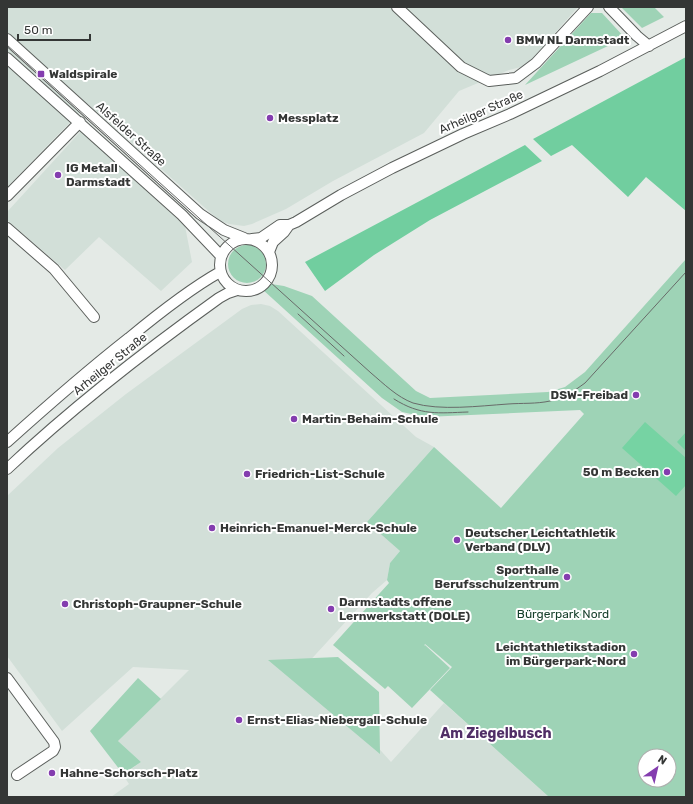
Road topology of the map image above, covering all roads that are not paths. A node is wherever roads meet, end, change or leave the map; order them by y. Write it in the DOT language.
graph roads {
  1 [pos="397,7"];
  2 [pos="588,7"];
  3 [pos="609,7"];
  4 [pos="686,26"];
  5 [pos="7,39"];
  6 [pos="649,46"];
  7 [pos="7,58"];
  8 [pos="80,122"];
  9 [pos="7,196"];
  10 [pos="289,225"];
  11 [pos="7,228"];
  12 [pos="248,239"];
  13 [pos="269,252"];
  14 [pos="220,256"];
  15 [pos="220,272"];
  16 [pos="237,290"];
  17 [pos="94,317"];
  18 [pos="7,442"];
  19 [pos="7,469"];
  20 [pos="7,678"];
  21 [pos="17,775"];
  1 -- 2 [label="street"];
  3 -- 6 [label="street"];
  4 -- 6 [label="street, Arheilger Straße"];
  5 -- 12 [label="street, Alsfelder Straße"];
  6 -- 10 [label="street, Arheilger Straße"];
  7 -- 8 [label="street"];
  8 -- 9 [label="street"];
  8 -- 14 [label="street"];
  10 -- 12 [label="street, Arheilger Straße"];
  10 -- 13 [label="street, Arheilger Straße"];
  11 -- 17 [label="street"];
  12 -- 13 [label="street"];
  12 -- 14 [label="street, Arheilger Straße"];
  13 -- 16 [label="street, Arheilger Straße"];
  14 -- 15 [label="street"];
  15 -- 16 [label="street"];
  15 -- 18 [label="street, Arheilger Straße"];
  16 -- 19 [label="street, Arheilger Straße"];
  20 -- 21 [label="street"];
}
